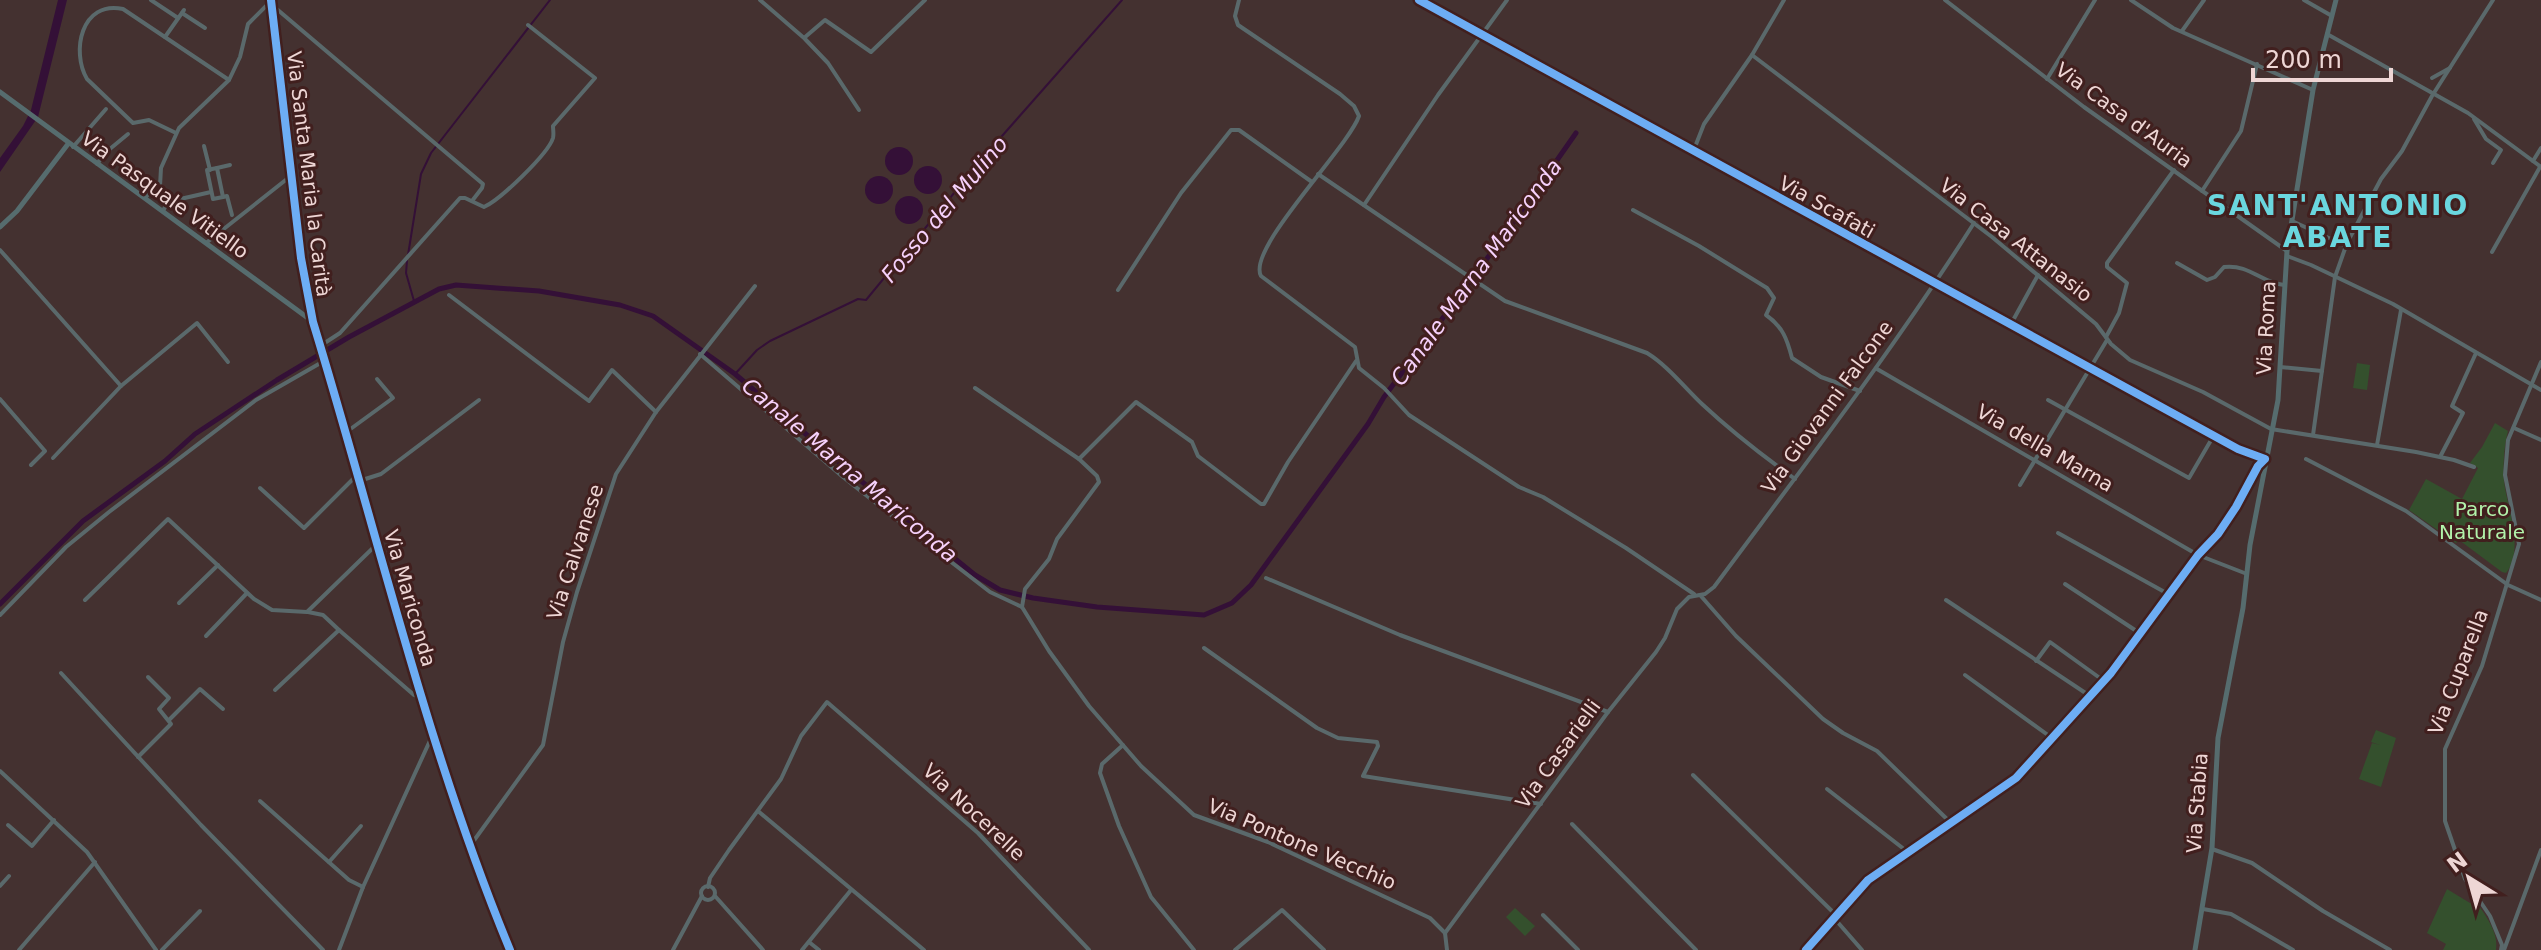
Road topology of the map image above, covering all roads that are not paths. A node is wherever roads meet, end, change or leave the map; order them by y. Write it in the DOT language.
graph roads {
  1 [pos="151,0"];
  2 [pos="760,0"];
  3 [pos="925,0"];
  4 [pos="1239,0"];
  5 [pos="1419,0"];
  6 [pos="1507,0"];
  7 [pos="1784,0"];
  8 [pos="1945,0"];
  9 [pos="2095,0"];
  10 [pos="2131,0"];
  11 [pos="2204,0"];
  12 [pos="2304,0"];
  13 [pos="2336,0"];
  14 [pos="2493,0"];
  15 [pos="272,2"];
  16 [pos="2332,16"];
  17 [pos="178,18"];
  18 [pos="530,26"];
  19 [pos="205,28"];
  20 [pos="2182,31"];
  21 [pos="2327,34"];
  22 [pos="1480,35"];
  23 [pos="165,37"];
  24 [pos="804,38"];
  25 [pos="1752,55"];
  26 [pos="2257,64"];
  27 [pos="2452,67"];
  28 [pos="2432,78"];
  29 [pos="2047,79"];
  30 [pos="229,80"];
  31 [pos="2313,90"];
  32 [pos="0,92"];
  33 [pos="2435,94"];
  34 [pos="106,109"];
  35 [pos="859,110"];
  36 [pos="2474,117"];
  37 [pos="176,133"];
  38 [pos="128,134"];
  39 [pos="71,145"];
  40 [pos="204,146"];
  41 [pos="2541,148"];
  42 [pos="1693,152"];
  43 [pos="2533,161"];
  44 [pos="2493,163"];
  45 [pos="97,164"];
  46 [pos="230,165"];
  47 [pos="2540,167"];
  48 [pos="217,168"];
  49 [pos="210,170"];
  50 [pos="2174,170"];
  51 [pos="1318,174"];
  52 [pos="292,175"];
  53 [pos="159,181"];
  54 [pos="1312,182"];
  55 [pos="2202,191"];
  56 [pos="150,192"];
  57 [pos="212,192"];
  58 [pos="162,193"];
  59 [pos="223,197"];
  60 [pos="145,198"];
  61 [pos="472,201"];
  62 [pos="167,202"];
  63 [pos="1364,205"];
  64 [pos="1633,210"];
  65 [pos="163,211"];
  66 [pos="232,215"];
  67 [pos="2292,221"];
  68 [pos="1974,223"];
  69 [pos="0,227"];
  70 [pos="206,243"];
  71 [pos="2346,246"];
  72 [pos="0,250"];
  73 [pos="2492,252"];
  74 [pos="2287,254"];
  75 [pos="2177,263"];
  76 [pos="2038,275"];
  77 [pos="2335,277"];
  78 [pos="1935,285"];
  79 [pos="2284,285"];
  80 [pos="755,286"];
  81 [pos="1118,290"];
  82 [pos="449,295"];
  83 [pos="2401,309"];
  84 [pos="313,322"];
  85 [pos="2010,326"];
  86 [pos="2107,338"];
  87 [pos="322,353"];
  88 [pos="2476,353"];
  89 [pos="700,354"];
  90 [pos="1357,359"];
  91 [pos="228,362"];
  92 [pos="2541,362"];
  93 [pos="2280,367"];
  94 [pos="1877,369"];
  95 [pos="2091,369"];
  96 [pos="2322,371"];
  97 [pos="377,379"];
  98 [pos="2530,385"];
  99 [pos="121,386"];
  100 [pos="975,388"];
  101 [pos="2541,390"];
  102 [pos="1860,391"];
  103 [pos="0,399"];
  104 [pos="479,400"];
  105 [pos="2048,400"];
  106 [pos="2066,410"];
  107 [pos="656,412"];
  108 [pos="2514,428"];
  109 [pos="2271,429"];
  110 [pos="345,433"];
  111 [pos="2214,435"];
  112 [pos="2313,435"];
  113 [pos="2541,440"];
  114 [pos="2377,445"];
  115 [pos="2440,457"];
  116 [pos="53,458"];
  117 [pos="1079,459"];
  118 [pos="2265,459"];
  119 [pos="2306,459"];
  120 [pos="2034,462"];
  121 [pos="31,465"];
  122 [pos="2474,467"];
  123 [pos="358,478"];
  124 [pos="1795,479"];
  125 [pos="2020,485"];
  126 [pos="260,488"];
  127 [pos="2058,533"];
  128 [pos="378,543"];
  129 [pos="2198,555"];
  130 [pos="218,565"];
  131 [pos="2247,574"];
  132 [pos="1266,578"];
  133 [pos="2065,584"];
  134 [pos="2508,585"];
  135 [pos="247,593"];
  136 [pos="1697,594"];
  137 [pos="2170,595"];
  138 [pos="85,600"];
  139 [pos="1946,600"];
  140 [pos="2541,600"];
  141 [pos="179,603"];
  142 [pos="1022,604"];
  143 [pos="307,612"];
  144 [pos="0,615"];
  145 [pos="339,630"];
  146 [pos="2141,634"];
  147 [pos="206,636"];
  148 [pos="1204,648"];
  149 [pos="2234,659"];
  150 [pos="2036,661"];
  151 [pos="61,673"];
  152 [pos="1965,675"];
  153 [pos="148,677"];
  154 [pos="2104,681"];
  155 [pos="275,690"];
  156 [pos="2090,696"];
  157 [pos="422,698"];
  158 [pos="223,709"];
  159 [pos="1608,712"];
  160 [pos="169,720"];
  161 [pos="433,734"];
  162 [pos="2052,738"];
  163 [pos="1123,745"];
  164 [pos="138,757"];
  165 [pos="0,771"];
  166 [pos="1693,775"];
  167 [pos="1827,789"];
  168 [pos="260,801"];
  169 [pos="1541,804"];
  170 [pos="758,811"];
  171 [pos="54,820"];
  172 [pos="1951,823"];
  173 [pos="1572,824"];
  174 [pos="8,825"];
  175 [pos="361,826"];
  176 [pos="469,848"];
  177 [pos="2212,848"];
  178 [pos="1909,853"];
  179 [pos="2541,853"];
  180 [pos="95,862"];
  181 [pos="329,862"];
  182 [pos="9,876"];
  183 [pos="0,886"];
  184 [pos="363,887"];
  185 [pos="708,887"];
  186 [pos="851,890"];
  187 [pos="702,896"];
  188 [pos="715,896"];
  189 [pos="2203,909"];
  190 [pos="200,911"];
  191 [pos="1543,915"];
  192 [pos="1835,917"];
  193 [pos="1445,933"];
  194 [pos="809,942"];
  195 [pos="19,950"];
  196 [pos="156,950"];
  197 [pos="162,950"];
  198 [pos="323,950"];
  199 [pos="339,950"];
  200 [pos="510,950"];
  201 [pos="673,950"];
  202 [pos="763,950"];
  203 [pos="802,950"];
  204 [pos="819,950"];
  205 [pos="924,950"];
  206 [pos="1089,950"];
  207 [pos="1194,950"];
  208 [pos="1235,950"];
  209 [pos="1324,950"];
  210 [pos="1447,950"];
  211 [pos="1578,950"];
  212 [pos="1696,950"];
  213 [pos="1806,950"];
  214 [pos="1862,950"];
  215 [pos="2195,950"];
  216 [pos="2293,950"];
  217 [pos="2390,950"];
  218 [pos="2502,950"];
  1 -- 17 [label="street"];
  2 -- 24 [label="street"];
  3 -- 24 [label="street"];
  4 -- 51 [label="street"];
  5 -- 22 [label="street, Via Scafati"];
  6 -- 22 [label="street"];
  7 -- 25 [label="street"];
  8 -- 29 [label="street, Via Casa d'Auria"];
  9 -- 29 [label="street"];
  10 -- 20 [label="street"];
  11 -- 20 [label="street"];
  12 -- 16 [label="street"];
  13 -- 16 [label="street, Via Roma"];
  14 -- 27 [label="street"];
  15 -- 30 [label="street"];
  15 -- 52 [label="street, Via Santa Maria la Carità"];
  15 -- 61 [label="street"];
  16 -- 21 [label="street, Via Roma"];
  17 -- 19 [label="street"];
  17 -- 23 [label="street"];
  18 -- 61 [label="street"];
  20 -- 26 [label="street"];
  21 -- 31 [label="street, Via Roma"];
  21 -- 33 [label="street"];
  22 -- 42 [label="street, Via Scafati"];
  22 -- 63 [label="street"];
  23 -- 30 [label="street"];
  23 -- 37 [label="street"];
  24 -- 35 [label="street"];
  25 -- 42 [label="street"];
  25 -- 68 [label="street, Via Casa Attanasio"];
  26 -- 31 [label="street"];
  26 -- 55 [label="street"];
  27 -- 28 [label="street"];
  27 -- 33 [label="street"];
  29 -- 50 [label="street, Via Casa d'Auria"];
  30 -- 37 [label="street"];
  31 -- 67 [label="street, Via Roma"];
  32 -- 39 [label="street, Via Pasquale Vitiello"];
  33 -- 36 [label="street"];
  33 -- 71 [label="street"];
  34 -- 39 [label="street"];
  36 -- 43 [label="street"];
  36 -- 44 [label="street"];
  37 -- 53 [label="street"];
  38 -- 45 [label="street"];
  39 -- 45 [label="street, Via Pasquale Vitiello"];
  39 -- 69 [label="street"];
  40 -- 49 [label="street"];
  41 -- 43 [label="street"];
  42 -- 78 [label="street, Via Scafati"];
  43 -- 47 [label="street"];
  45 -- 60 [label="street, Via Pasquale Vitiello"];
  46 -- 48 [label="street"];
  47 -- 73 [label="street"];
  48 -- 49 [label="street"];
  48 -- 59 [label="street"];
  49 -- 57 [label="street"];
  50 -- 55 [label="street, Via Casa d'Auria"];
  50 -- 86 [label="street"];
  51 -- 54 [label="street"];
  51 -- 63 [label="street"];
  52 -- 70 [label="street"];
  52 -- 84 [label="street, Via Santa Maria la Carità"];
  53 -- 56 [label="street"];
  53 -- 58 [label="street"];
  54 -- 81 [label="street"];
  54 -- 90 [label="street"];
  55 -- 74 [label="street, Via Casa d'Auria"];
  56 -- 58 [label="street"];
  56 -- 60 [label="street"];
  57 -- 59 [label="street"];
  57 -- 62 [label="street"];
  58 -- 62 [label="street"];
  59 -- 66 [label="street"];
  60 -- 65 [label="street, Via Pasquale Vitiello"];
  61 -- 87 [label="street"];
  62 -- 65 [label="street"];
  63 -- 124 [label="street"];
  64 -- 102 [label="street"];
  65 -- 70 [label="street, Via Pasquale Vitiello"];
  67 -- 71 [label="street"];
  67 -- 74 [label="street, Via Roma"];
  68 -- 76 [label="street, Via Casa Attanasio"];
  68 -- 78 [label="street, Via Giovanni Falcone"];
  70 -- 84 [label="street, Via Pasquale Vitiello"];
  71 -- 77 [label="street"];
  72 -- 99 [label="street"];
  74 -- 77 [label="street, Via Casa d'Auria"];
  74 -- 79 [label="street, Via Roma"];
  75 -- 79 [label="street"];
  76 -- 85 [label="street"];
  76 -- 86 [label="street, Via Casa Attanasio"];
  77 -- 83 [label="street, Via Casa d'Auria"];
  77 -- 96 [label="street"];
  78 -- 85 [label="street, Via Scafati"];
  78 -- 94 [label="street, Via Giovanni Falcone"];
  79 -- 93 [label="street, Via Roma"];
  80 -- 89 [label="street, Via Calvanese"];
  82 -- 107 [label="street"];
  83 -- 88 [label="street, Via Casa d'Auria"];
  83 -- 114 [label="street"];
  84 -- 87 [label="street, Via Santa Maria la Carità"];
  85 -- 95 [label="street, Via Scafati"];
  86 -- 95 [label="street"];
  86 -- 109 [label="street, Via Casa Attanasio"];
  87 -- 110 [label="street, Via Mariconda"];
  87 -- 144 [label="street"];
  88 -- 98 [label="street, Via Casa d'Auria"];
  88 -- 115 [label="street"];
  89 -- 107 [label="street, Via Calvanese"];
  89 -- 142 [label="street"];
  90 -- 117 [label="street"];
  90 -- 136 [label="street"];
  91 -- 99 [label="street"];
  92 -- 98 [label="street, Via Cuparella"];
  93 -- 96 [label="street"];
  93 -- 109 [label="street, Via Roma"];
  94 -- 102 [label="street, Via Giovanni Falcone"];
  94 -- 120 [label="street, Via della Marna"];
  95 -- 106 [label="street"];
  95 -- 111 [label="street, Via Scafati"];
  96 -- 112 [label="street"];
  97 -- 110 [label="street"];
  98 -- 101 [label="street, Via Casa d'Auria"];
  98 -- 108 [label="street, Via Cuparella"];
  99 -- 116 [label="street"];
  100 -- 117 [label="street"];
  102 -- 124 [label="street, Via Giovanni Falcone"];
  103 -- 121 [label="street"];
  104 -- 123 [label="street"];
  105 -- 106 [label="street"];
  106 -- 111 [label="street"];
  106 -- 120 [label="street"];
  107 -- 176 [label="street, Via Calvanese"];
  108 -- 113 [label="street"];
  108 -- 134 [label="street, Via Cuparella"];
  109 -- 112 [label="street"];
  109 -- 118 [label="street, Via Roma"];
  110 -- 123 [label="street, Via Mariconda"];
  111 -- 118 [label="street, Via Scafati"];
  112 -- 114 [label="street"];
  114 -- 115 [label="street"];
  115 -- 122 [label="street"];
  117 -- 142 [label="street"];
  118 -- 129 [label="street"];
  118 -- 131 [label="street, Via Roma"];
  119 -- 134 [label="street"];
  120 -- 125 [label="street"];
  120 -- 129 [label="street, Via della Marna"];
  123 -- 126 [label="street"];
  123 -- 128 [label="street, Via Mariconda"];
  124 -- 136 [label="street, Via Giovanni Falcone"];
  127 -- 137 [label="street"];
  128 -- 143 [label="street"];
  128 -- 157 [label="street, Via Mariconda"];
  129 -- 131 [label="street, Via della Marna"];
  129 -- 137 [label="street"];
  130 -- 135 [label="street"];
  130 -- 138 [label="street"];
  130 -- 141 [label="street"];
  131 -- 149 [label="street, Via Roma"];
  132 -- 159 [label="street"];
  133 -- 146 [label="street"];
  134 -- 140 [label="street"];
  134 -- 218 [label="street, Via Cuparella"];
  135 -- 143 [label="street"];
  135 -- 147 [label="street"];
  136 -- 159 [label="street, Via Casarielli"];
  136 -- 172 [label="street"];
  137 -- 146 [label="street"];
  139 -- 150 [label="street"];
  142 -- 163 [label="street, Via Pontone Vecchio"];
  143 -- 145 [label="street"];
  145 -- 155 [label="street"];
  145 -- 157 [label="street"];
  146 -- 154 [label="street"];
  148 -- 169 [label="street"];
  149 -- 177 [label="street, Via Stabia"];
  150 -- 154 [label="street"];
  150 -- 156 [label="street"];
  151 -- 164 [label="street"];
  152 -- 162 [label="street"];
  153 -- 160 [label="street"];
  154 -- 156 [label="street"];
  156 -- 162 [label="street"];
  157 -- 161 [label="street, Via Mariconda"];
  158 -- 160 [label="street"];
  159 -- 169 [label="street, Via Casarielli"];
  160 -- 164 [label="street"];
  161 -- 176 [label="street, Via Mariconda"];
  161 -- 184 [label="street"];
  162 -- 172 [label="street"];
  163 -- 193 [label="street, Via Pontone Vecchio"];
  163 -- 207 [label="street"];
  164 -- 198 [label="street"];
  165 -- 171 [label="street"];
  166 -- 192 [label="street"];
  167 -- 178 [label="street"];
  168 -- 181 [label="street"];
  169 -- 193 [label="street, Via Casarielli"];
  170 -- 185 [label="street"];
  170 -- 186 [label="street"];
  170 -- 206 [label="street, Via Nocerelle"];
  171 -- 174 [label="street"];
  171 -- 180 [label="street"];
  172 -- 178 [label="street"];
  173 -- 212 [label="street"];
  175 -- 181 [label="street"];
  176 -- 200 [label="street, Via Mariconda"];
  177 -- 189 [label="street, Via Stabia"];
  177 -- 217 [label="street"];
  178 -- 192 [label="street"];
  179 -- 218 [label="street"];
  180 -- 195 [label="street"];
  180 -- 196 [label="street"];
  181 -- 184 [label="street"];
  182 -- 183 [label="street"];
  184 -- 199 [label="street"];
  185 -- 187 [label="street"];
  185 -- 188 [label="street"];
  186 -- 194 [label="street"];
  186 -- 205 [label="street"];
  187 -- 188 [label="street"];
  187 -- 201 [label="street"];
  188 -- 202 [label="street"];
  189 -- 215 [label="street, Via Stabia"];
  189 -- 216 [label="street"];
  190 -- 197 [label="street"];
  191 -- 211 [label="street"];
  192 -- 213 [label="street"];
  192 -- 214 [label="street"];
  193 -- 210 [label="street"];
  194 -- 203 [label="street"];
  194 -- 204 [label="street"];
  208 -- 209 [label="street"];
}
